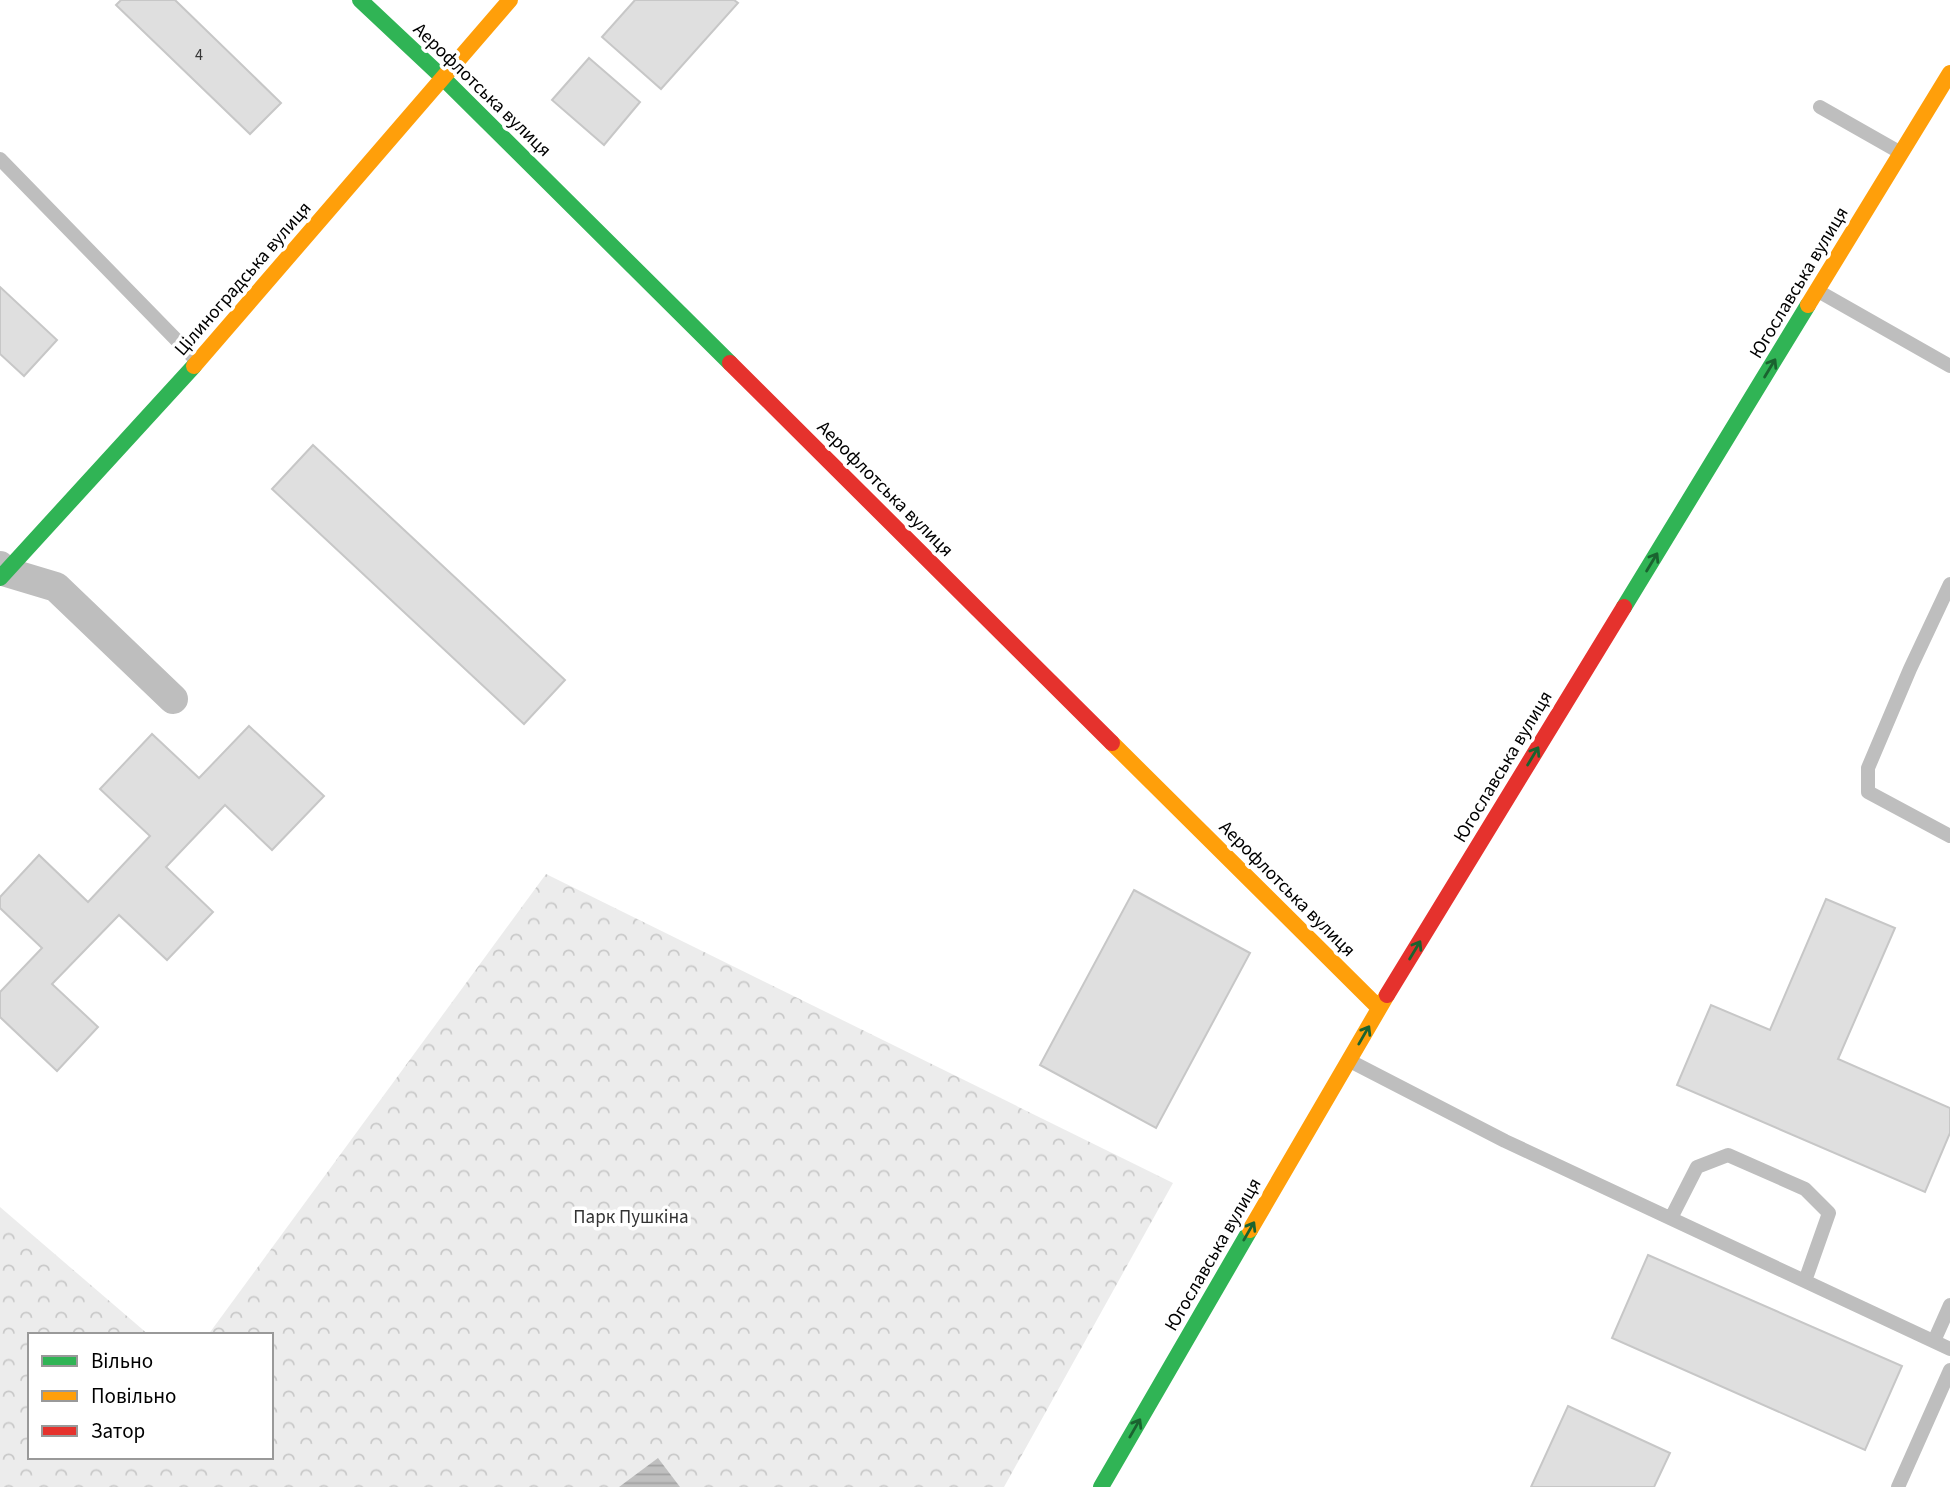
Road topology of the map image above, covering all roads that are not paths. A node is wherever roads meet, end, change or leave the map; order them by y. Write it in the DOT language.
graph roads {
  1 [pos="360,0"];
  2 [pos="510,0"];
  3 [pos="1950,73"];
  4 [pos="442,77"];
  5 [pos="1820,107"];
  6 [pos="1901,153"];
  7 [pos="0,159"];
  8 [pos="1817,291"];
  9 [pos="198,362"];
  10 [pos="1950,366"];
  11 [pos="2,572"];
  12 [pos="1950,584"];
  13 [pos="173,699"];
  14 [pos="1950,836"];
  15 [pos="1379,1009"];
  16 [pos="1349,1060"];
  17 [pos="1671,1219"];
  18 [pos="1805,1282"];
  19 [pos="1950,1305"];
  20 [pos="1934,1341"];
  21 [pos="1950,1349"];
  22 [pos="1949,1373"];
  23 [pos="1101,1487"];
  24 [pos="1898,1487"];
  1 -- 4 [label="street, Аерофлотська вулиця"];
  2 -- 4 [label="street, Цілиноградська вулиця"];
  3 -- 6 [label="street, Югославська вулиця"];
  4 -- 9 [label="street, Цілиноградська вулиця"];
  4 -- 15 [label="street, Аерофлотська вулиця"];
  5 -- 6 [label="lane"];
  6 -- 8 [label="street, Югославська вулиця"];
  7 -- 9 [label="lane"];
  8 -- 10 [label="lane"];
  15 -- 8 [label="street, Югославська вулиця, one-way"];
  9 -- 11 [label="street, Цілиноградська вулиця"];
  11 -- 13 [label="street"];
  12 -- 14 [label="lane"];
  16 -- 15 [label="street, Югославська вулиця, one-way"];
  16 -- 17 [label="lane"];
  23 -- 16 [label="street, Югославська вулиця, one-way"];
  17 -- 18 [label="lane"];
  17 -- 18 [label="lane"];
  18 -- 20 [label="lane"];
  19 -- 20 [label="lane"];
  20 -- 21 [label="lane"];
  22 -- 24 [label="lane"];
}
